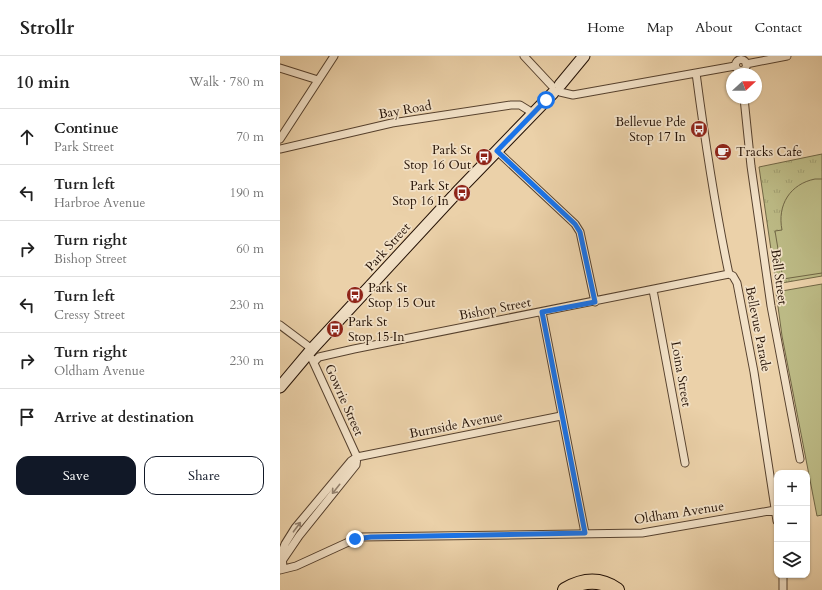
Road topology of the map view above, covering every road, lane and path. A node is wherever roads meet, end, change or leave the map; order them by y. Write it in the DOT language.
graph roads {
  1 [pos="334,56"];
  2 [pos="524,56"];
  3 [pos="584,56"];
  4 [pos="787,56"];
  5 [pos="743,60"];
  6 [pos="280,68"];
  7 [pos="726,71"];
  8 [pos="696,74"];
  9 [pos="318,80"];
  10 [pos="556,89"];
  11 [pos="745,104"];
  12 [pos="533,113"];
  13 [pos="280,139"];
  14 [pos="280,149"];
  15 [pos="497,151"];
  16 [pos="729,274"];
  17 [pos="653,290"];
  18 [pos="595,302"];
  19 [pos="542,312"];
  20 [pos="280,325"];
  21 [pos="311,355"];
  22 [pos="280,387"];
  23 [pos="561,416"];
  24 [pos="357,457"];
  25 [pos="800,459"];
  26 [pos="685,463"];
  27 [pos="774,506"];
  28 [pos="774,510"];
  29 [pos="585,533"];
  30 [pos="281,570"];
  31 [pos="782,578"];
  32 [pos="564,590"];
  33 [pos="574,590"];
  34 [pos="608,590"];
  35 [pos="617,590"];
  36 [pos="783,590"];
  1 -- 9 [label="street"];
  2 -- 10 [label="street"];
  3 -- 10 [label="street, Park Street"];
  4 -- 5 [label="street"];
  6 -- 9 [label="street"];
  7 -- 8 [label="street"];
  8 -- 10 [label="street"];
  8 -- 16 [label="street, Bellevue Parade"];
  9 -- 13 [label="street"];
  10 -- 12 [label="street, Park Street"];
  11 -- 25 [label="street, Bell Street"];
  12 -- 14 [label="street, Bay Road"];
  12 -- 15 [label="street, Park Street"];
  15 -- 18 [label="street"];
  15 -- 21 [label="street, Park Street"];
  16 -- 17 [label="street, Bishop Street"];
  16 -- 27 [label="street, Bellevue Parade"];
  17 -- 18 [label="street, Bishop Street"];
  17 -- 26 [label="street, Loina Street"];
  18 -- 19 [label="street, Bishop Street"];
  19 -- 21 [label="street, Bishop Street"];
  19 -- 23 [label="street"];
  20 -- 21 [label="street"];
  21 -- 22 [label="street, Park Street"];
  21 -- 24 [label="street, Gowrie Street"];
  23 -- 24 [label="street, Burnside Avenue"];
  23 -- 29 [label="street"];
  24 -- 30 [label="street"];
  28 -- 29 [label="street, Oldham Avenue"];
  29 -- 30 [label="street, Oldham Avenue"];
  31 -- 36 [label="street"];
  32 -- 35 [label="highway"];
  33 -- 34 [label="highway"];
}
